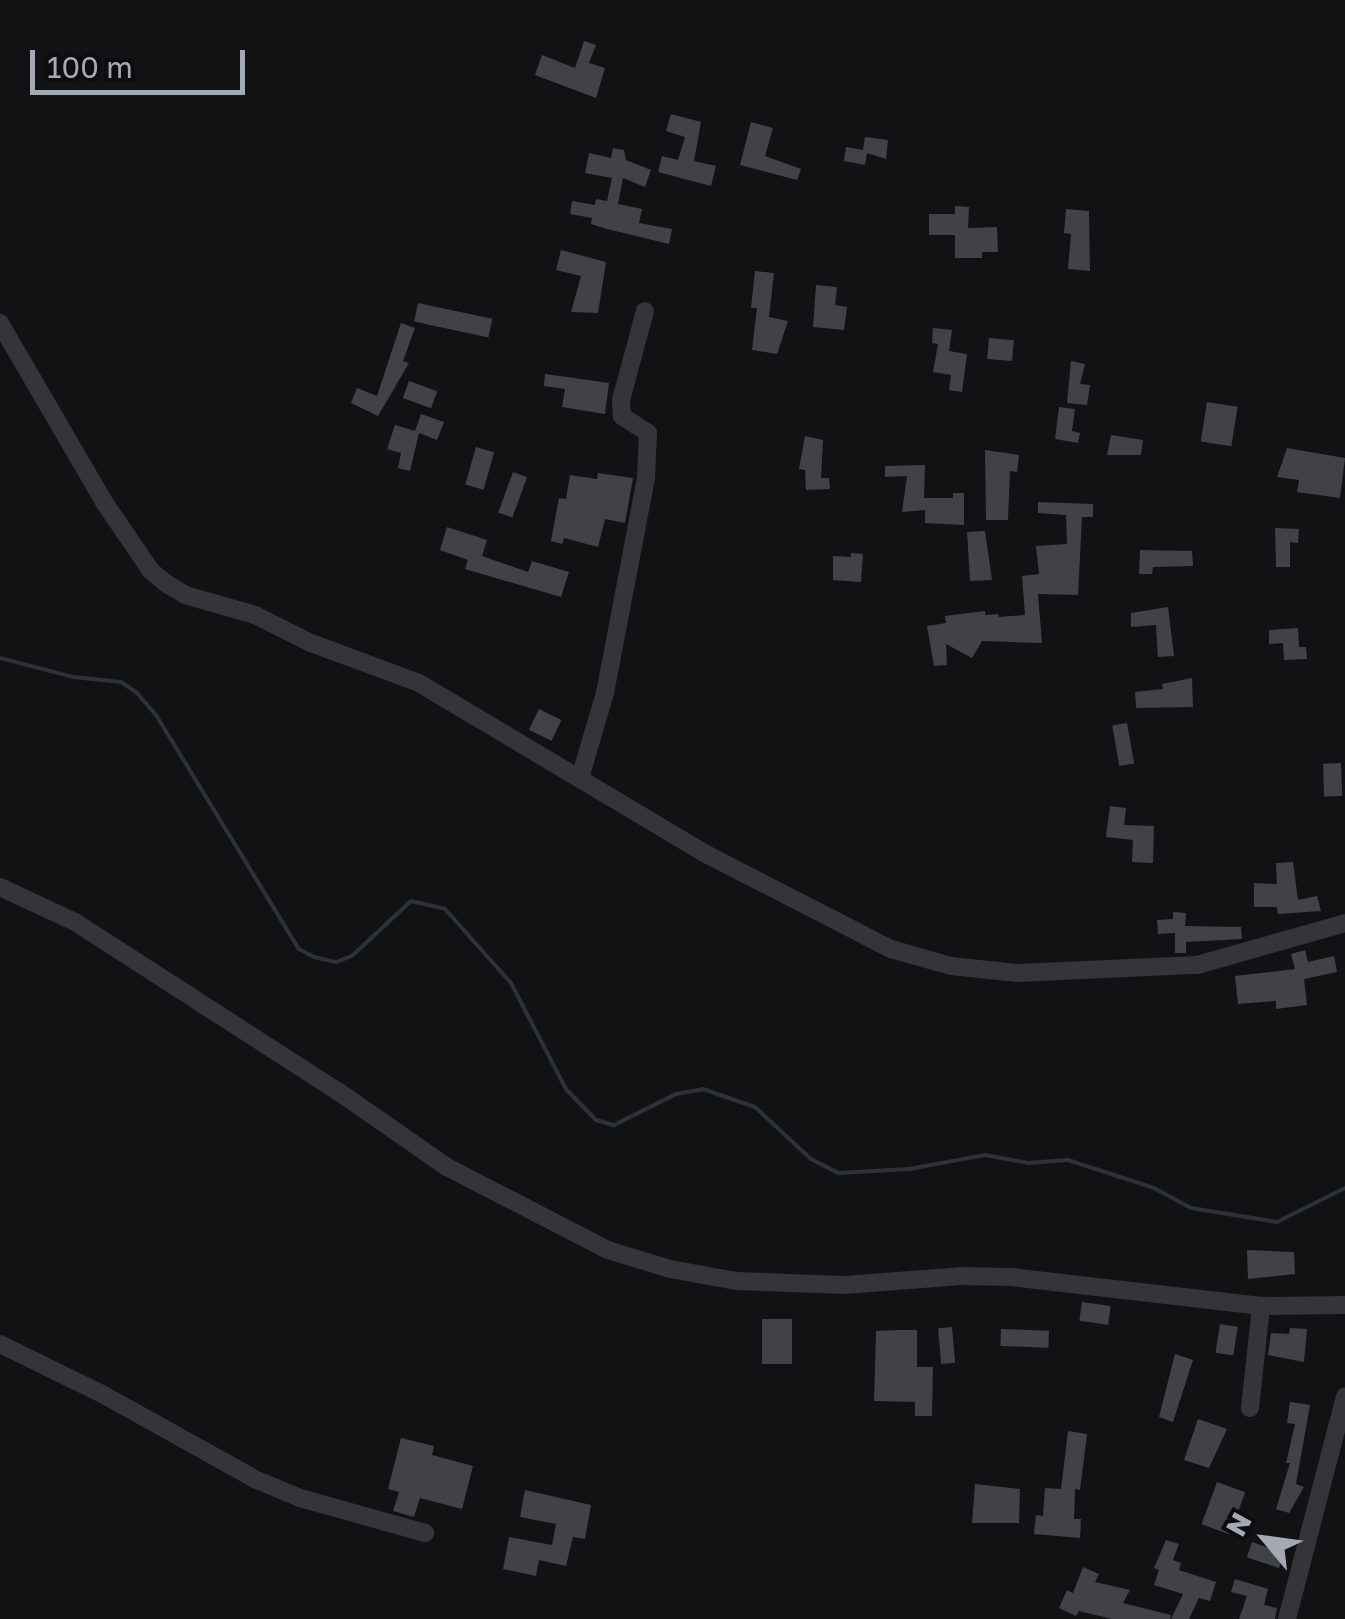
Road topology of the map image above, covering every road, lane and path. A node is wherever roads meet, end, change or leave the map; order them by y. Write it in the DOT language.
graph roads {
  1 [pos="645,311"];
  2 [pos="0,323"];
  3 [pos="580,778"];
  4 [pos="0,887"];
  5 [pos="1345,922"];
  6 [pos="1345,1305"];
  7 [pos="1262,1306"];
  8 [pos="0,1344"];
  9 [pos="1345,1396"];
  10 [pos="1250,1408"];
  11 [pos="424,1533"];
  12 [pos="1287,1619"];
  1 -- 3 [label="street"];
  2 -- 3 [label="street"];
  3 -- 5 [label="street"];
  4 -- 7 [label="street"];
  6 -- 7 [label="street"];
  7 -- 10 [label="street"];
  8 -- 11 [label="street"];
  9 -- 12 [label="street"];
}
